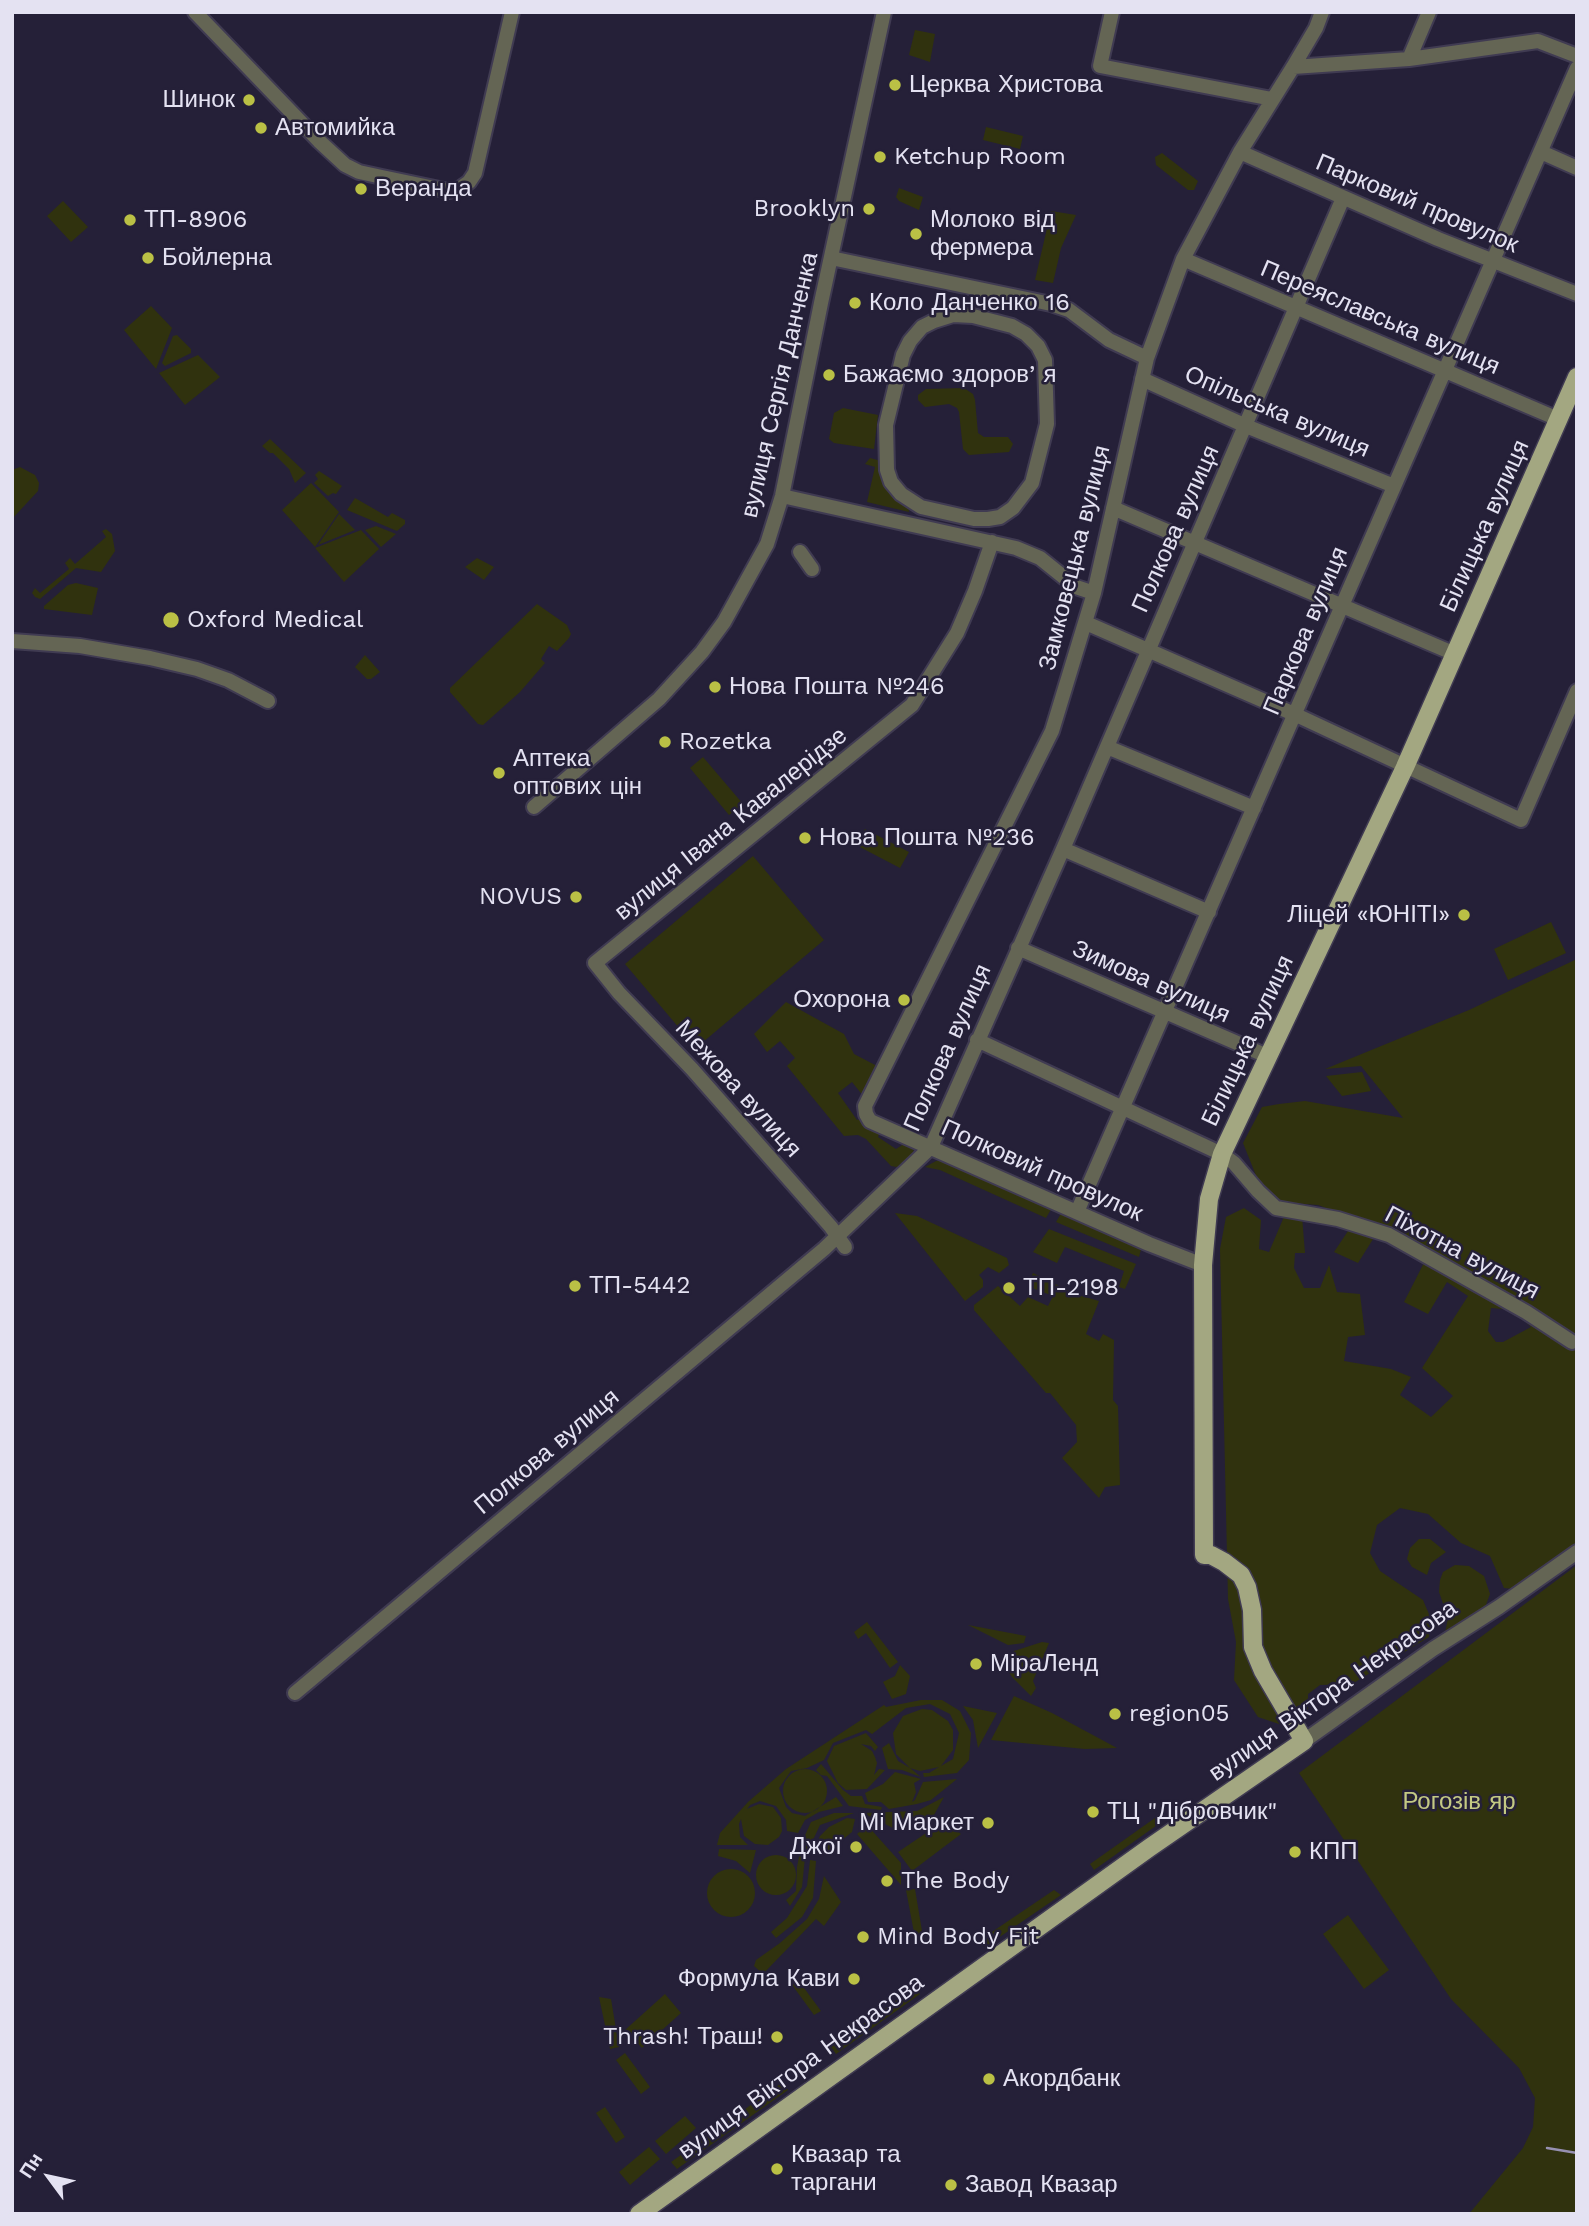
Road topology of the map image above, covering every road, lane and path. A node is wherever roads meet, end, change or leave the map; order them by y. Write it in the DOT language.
graph roads {
  1 [pos="195,12"];
  2 [pos="512,12"];
  3 [pos="884,12"];
  4 [pos="1112,12"];
  5 [pos="1322,12"];
  6 [pos="1429,12"];
  7 [pos="1577,56"];
  8 [pos="1409,59"];
  9 [pos="1293,68"];
  10 [pos="1577,68"];
  11 [pos="1272,99"];
  12 [pos="1240,152"];
  13 [pos="1541,152"];
  14 [pos="1577,168"];
  15 [pos="1343,198"];
  16 [pos="831,258"];
  17 [pos="1184,258"];
  18 [pos="1493,262"];
  19 [pos="1577,294"];
  20 [pos="1002,295"];
  21 [pos="1295,307"];
  22 [pos="998,321"];
  23 [pos="1147,358"];
  24 [pos="1443,370"];
  25 [pos="1577,377"];
  26 [pos="1142,379"];
  27 [pos="1558,419"];
  28 [pos="1246,426"];
  29 [pos="1394,486"];
  30 [pos="782,496"];
  31 [pos="921,507"];
  32 [pos="1113,508"];
  33 [pos="916,526"];
  34 [pos="992,542"];
  35 [pos="1196,542"];
  36 [pos="800,552"];
  37 [pos="812,569"];
  38 [pos="1094,593"];
  39 [pos="1341,604"];
  40 [pos="1086,623"];
  41 [pos="12,641"];
  42 [pos="1147,650"];
  43 [pos="1455,654"];
  44 [pos="1577,691"];
  45 [pos="268,701"];
  46 [pos="1294,714"];
  47 [pos="1107,747"];
  48 [pos="1405,767"];
  49 [pos="534,807"];
  50 [pos="1254,808"];
  51 [pos="1063,849"];
  52 [pos="1209,912"];
  53 [pos="1018,948"];
  54 [pos="595,963"];
  55 [pos="1165,1014"];
  56 [pos="977,1040"];
  57 [pos="1266,1056"];
  58 [pos="1121,1108"];
  59 [pos="866,1114"];
  60 [pos="931,1147"];
  61 [pos="1222,1154"];
  62 [pos="1077,1212"];
  63 [pos="841,1242"];
  64 [pos="1203,1265"];
  65 [pos="1572,1342"];
  66 [pos="1577,1552"];
  67 [pos="295,1693"];
  68 [pos="1304,1741"];
  69 [pos="639,2214"];
  1 -- 2 [label="street"];
  3 -- 16 [label="street, вулиця Сергія Данченка"];
  4 -- 11 [label="street"];
  5 -- 9 [label="street, Замковецька вулиця"];
  6 -- 8 [label="street"];
  7 -- 8 [label="street"];
  8 -- 9 [label="street"];
  9 -- 11 [label="street, Замковецька вулиця"];
  10 -- 13 [label="street, Паркова вулиця"];
  11 -- 12 [label="street, Замковецька вулиця"];
  12 -- 15 [label="street, Парковий провулок"];
  12 -- 17 [label="street, Замковецька вулиця"];
  13 -- 14 [label="street"];
  13 -- 18 [label="street, Паркова вулиця"];
  15 -- 18 [label="street, Парковий провулок"];
  15 -- 21 [label="street, Полкова вулиця"];
  16 -- 20 [label="street"];
  16 -- 30 [label="street, вулиця Сергія Данченка"];
  17 -- 21 [label="street, Переяславська вулиця"];
  17 -- 23 [label="street, Замковецька вулиця"];
  18 -- 19 [label="street, Парковий провулок"];
  18 -- 24 [label="street, Паркова вулиця"];
  20 -- 22 [label="street"];
  20 -- 23 [label="street"];
  21 -- 24 [label="street, Переяславська вулиця"];
  21 -- 28 [label="street, Полкова вулиця"];
  22 -- 31 [label="street"];
  22 -- 31 [label="street"];
  23 -- 26 [label="street, Замковецька вулиця"];
  24 -- 27 [label="street, Переяславська вулиця"];
  24 -- 29 [label="street, Паркова вулиця"];
  25 -- 27 [label="main road, Білицька вулиця"];
  26 -- 28 [label="street, Опільська вулиця"];
  26 -- 32 [label="street, Замковецька вулиця"];
  27 -- 43 [label="main road, Білицька вулиця"];
  28 -- 29 [label="street, Опільська вулиця"];
  28 -- 35 [label="street, Полкова вулиця"];
  29 -- 39 [label="street, Паркова вулиця"];
  30 -- 33 [label="street"];
  30 -- 49 [label="street, вулиця Сергія Данченка"];
  31 -- 33 [label="street"];
  32 -- 35 [label="street"];
  32 -- 38 [label="street, Замковецька вулиця"];
  33 -- 34 [label="street"];
  34 -- 38 [label="street"];
  34 -- 54 [label="street, вулиця Івана Кавалерідзе"];
  35 -- 39 [label="street"];
  35 -- 42 [label="street, Полкова вулиця"];
  36 -- 37 [label="street"];
  38 -- 40 [label="street, Замковецька вулиця"];
  39 -- 43 [label="street"];
  39 -- 46 [label="street, Паркова вулиця"];
  40 -- 42 [label="street"];
  40 -- 59 [label="street, Замковецька вулиця"];
  41 -- 45 [label="street"];
  42 -- 46 [label="street"];
  42 -- 47 [label="street, Полкова вулиця"];
  43 -- 48 [label="main road, Білицька вулиця"];
  44 -- 48 [label="street"];
  46 -- 48 [label="street"];
  46 -- 50 [label="street, Паркова вулиця"];
  47 -- 50 [label="street"];
  47 -- 51 [label="street, Полкова вулиця"];
  48 -- 57 [label="main road, Білицька вулиця"];
  50 -- 52 [label="street, Паркова вулиця"];
  51 -- 52 [label="street"];
  51 -- 53 [label="street, Полкова вулиця"];
  52 -- 55 [label="street, Паркова вулиця"];
  53 -- 55 [label="street, Зимова вулиця"];
  53 -- 56 [label="street, Полкова вулиця"];
  54 -- 63 [label="street, Межова вулиця"];
  55 -- 57 [label="street, Зимова вулиця"];
  55 -- 58 [label="street, Паркова вулиця"];
  56 -- 58 [label="street, Піхотна вулиця"];
  56 -- 60 [label="street, Полкова вулиця"];
  57 -- 61 [label="main road, Білицька вулиця"];
  58 -- 61 [label="street, Піхотна вулиця"];
  58 -- 62 [label="street, Паркова вулиця"];
  59 -- 60 [label="street, Полковий провулок"];
  60 -- 62 [label="street, Полковий провулок"];
  60 -- 63 [label="street, Полкова вулиця"];
  61 -- 64 [label="main road, Білицька вулиця"];
  61 -- 65 [label="street, Піхотна вулиця"];
  62 -- 64 [label="street, Полковий провулок"];
  63 -- 67 [label="street, Полкова вулиця"];
  64 -- 68 [label="main road, Білицька вулиця"];
  66 -- 68 [label="street, вулиця Віктора Некрасова"];
  68 -- 69 [label="main road, вулиця Віктора Некрасова"];
}
